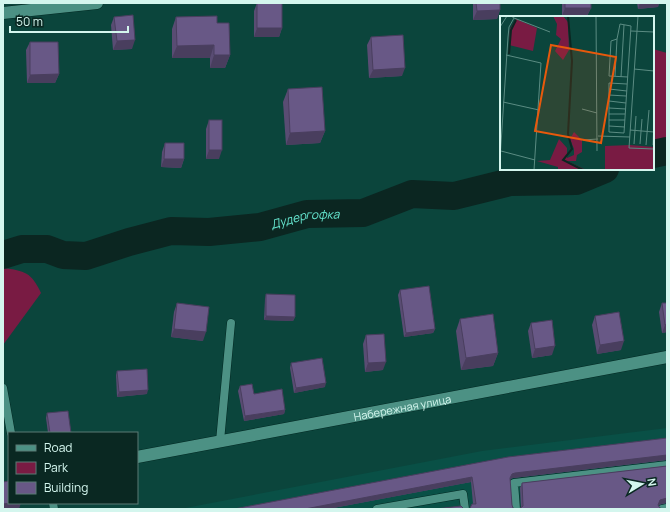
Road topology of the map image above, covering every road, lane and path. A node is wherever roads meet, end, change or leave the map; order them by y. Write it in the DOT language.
graph roads {
  1 [pos="97,3"];
  2 [pos="3,13"];
  3 [pos="231,323"];
  4 [pos="667,357"];
  5 [pos="3,388"];
  6 [pos="11,432"];
  7 [pos="220,441"];
  8 [pos="138,457"];
  9 [pos="667,465"];
  10 [pos="416,505"];
  11 [pos="667,508"];
  12 [pos="377,509"];
  13 [pos="465,509"];
  14 [pos="516,509"];
  15 [pos="662,509"];
  1 -- 2 [label="street"];
  3 -- 7 [label="lane"];
  4 -- 7 [label="street, Набережная улица"];
  5 -- 6 [label="lane"];
  7 -- 8 [label="street, Набережная улица"];
  9 -- 14 [label="lane"];
  10 -- 12 [label="lane"];
  10 -- 13 [label="lane"];
  11 -- 15 [label="lane"];
}
